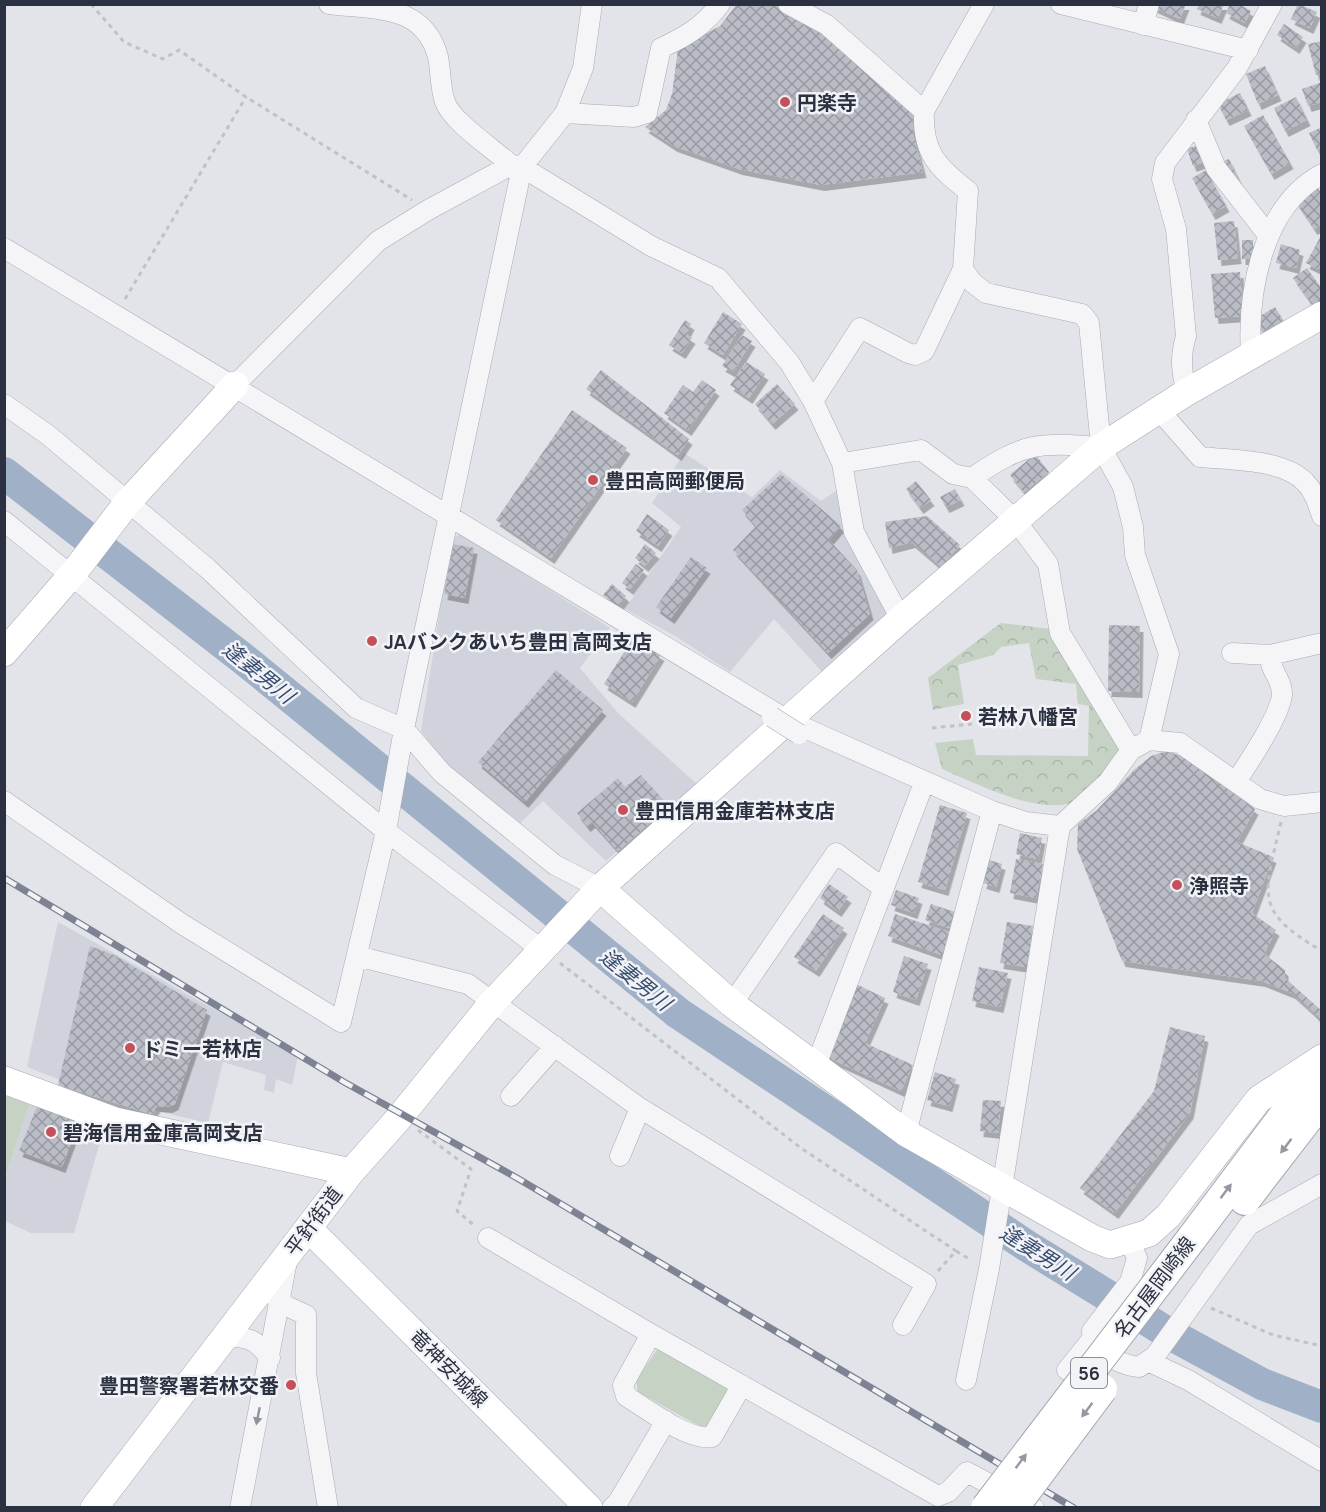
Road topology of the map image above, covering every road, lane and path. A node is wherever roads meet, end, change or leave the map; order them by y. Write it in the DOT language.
graph roads {
  1 [pos="91,4"];
  2 [pos="329,4"];
  3 [pos="592,4"];
  4 [pos="720,4"];
  5 [pos="788,4"];
  6 [pos="984,4"];
  7 [pos="1062,4"];
  8 [pos="1149,4"];
  9 [pos="1272,4"];
  10 [pos="1143,25"];
  11 [pos="1248,50"];
  12 [pos="246,97"];
  13 [pos="924,111"];
  14 [pos="565,113"];
  15 [pos="1196,120"];
  16 [pos="517,166"];
  17 [pos="1322,174"];
  18 [pos="428,210"];
  19 [pos="1268,235"];
  20 [pos="4,248"];
  21 [pos="963,269"];
  22 [pos="116,315"];
  23 [pos="1322,315"];
  24 [pos="1251,355"];
  25 [pos="235,385"];
  26 [pos="1187,392"];
  27 [pos="813,401"];
  28 [pos="4,404"];
  29 [pos="1159,410"];
  30 [pos="1101,447"];
  31 [pos="842,463"];
  32 [pos="972,478"];
  33 [pos="125,506"];
  34 [pos="449,515"];
  35 [pos="1322,516"];
  36 [pos="4,521"];
  37 [pos="1016,521"];
  38 [pos="73,573"];
  39 [pos="901,619"];
  40 [pos="1322,643"];
  41 [pos="4,653"];
  42 [pos="1232,653"];
  43 [pos="1270,655"];
  44 [pos="787,724"];
  45 [pos="972,724"];
  46 [pos="932,728"];
  47 [pos="404,733"];
  48 [pos="1149,740"];
  49 [pos="1131,750"];
  50 [pos="1236,782"];
  51 [pos="924,783"];
  52 [pos="4,801"];
  53 [pos="1322,802"];
  54 [pos="1284,806"];
  55 [pos="992,812"];
  56 [pos="387,826"];
  57 [pos="1060,826"];
  58 [pos="883,888"];
  59 [pos="595,892"];
  60 [pos="543,948"];
  61 [pos="1322,951"];
  62 [pos="357,956"];
  63 [pos="492,1003"];
  64 [pos="732,1004"];
  65 [pos="555,1046"];
  66 [pos="1322,1058"];
  67 [pos="1322,1065"];
  68 [pos="815,1068"];
  69 [pos="4,1080"];
  70 [pos="511,1096"];
  71 [pos="1320,1106"];
  72 [pos="640,1108"];
  73 [pos="399,1118"];
  74 [pos="906,1133"];
  75 [pos="620,1156"];
  76 [pos="351,1172"];
  77 [pos="1322,1184"];
  78 [pos="1002,1189"];
  79 [pos="308,1228"];
  80 [pos="488,1238"];
  81 [pos="1130,1240"];
  82 [pos="1201,1242"];
  83 [pos="956,1251"];
  84 [pos="288,1255"];
  85 [pos="989,1269"];
  86 [pos="926,1284"];
  87 [pos="278,1302"];
  88 [pos="1193,1306"];
  89 [pos="903,1325"];
  90 [pos="651,1334"];
  91 [pos="1092,1335"];
  92 [pos="226,1337"];
  93 [pos="1322,1346"];
  94 [pos="270,1358"];
  95 [pos="1153,1359"];
  96 [pos="1067,1370"];
  97 [pos="966,1380"];
  98 [pos="742,1385"];
  99 [pos="666,1421"];
  100 [pos="1322,1461"];
  101 [pos="94,1508"];
  102 [pos="240,1508"];
  103 [pos="328,1508"];
  104 [pos="589,1508"];
  105 [pos="612,1508"];
  106 [pos="986,1508"];
  107 [pos="1013,1508"];
  108 [pos="1034,1508"];
  1 -- 12 [label="path"];
  2 -- 16 [label="street"];
  3 -- 14 [label="street"];
  4 -- 14 [label="street"];
  5 -- 13 [label="street"];
  6 -- 13 [label="street"];
  7 -- 10 [label="street"];
  8 -- 10 [label="street"];
  9 -- 11 [label="street"];
  10 -- 11 [label="street"];
  11 -- 15 [label="street"];
  12 -- 18 [label="path"];
  12 -- 22 [label="path"];
  13 -- 21 [label="street"];
  14 -- 16 [label="street"];
  15 -- 19 [label="street"];
  15 -- 26 [label="street"];
  16 -- 18 [label="street"];
  16 -- 27 [label="street"];
  16 -- 34 [label="street"];
  17 -- 19 [label="street"];
  18 -- 25 [label="street"];
  19 -- 24 [label="street"];
  20 -- 22 [label="street"];
  21 -- 27 [label="street"];
  21 -- 30 [label="street"];
  22 -- 25 [label="street"];
  23 -- 24 [label="street, 平針街道"];
  24 -- 26 [label="street, 平針街道"];
  25 -- 33 [label="street"];
  25 -- 34 [label="street"];
  26 -- 29 [label="street, 平針街道"];
  27 -- 31 [label="street"];
  28 -- 33 [label="street"];
  29 -- 30 [label="street, 平針街道"];
  29 -- 35 [label="street"];
  30 -- 32 [label="street"];
  30 -- 37 [label="street, 平針街道"];
  30 -- 48 [label="street"];
  31 -- 32 [label="street"];
  31 -- 39 [label="street"];
  32 -- 37 [label="street"];
  33 -- 38 [label="street"];
  33 -- 47 [label="street"];
  34 -- 44 [label="street"];
  34 -- 47 [label="street"];
  36 -- 38 [label="street"];
  37 -- 39 [label="street, 平針街道"];
  37 -- 49 [label="street"];
  38 -- 41 [label="street"];
  38 -- 56 [label="street"];
  39 -- 44 [label="street, 平針街道"];
  40 -- 43 [label="street"];
  42 -- 43 [label="street"];
  43 -- 50 [label="street"];
  44 -- 51 [label="street"];
  44 -- 59 [label="street, 平針街道"];
  45 -- 46 [label="path"];
  47 -- 56 [label="street"];
  47 -- 59 [label="street"];
  48 -- 49 [label="street"];
  48 -- 50 [label="street"];
  49 -- 57 [label="street"];
  50 -- 54 [label="street"];
  51 -- 55 [label="street"];
  51 -- 58 [label="street"];
  52 -- 62 [label="street"];
  53 -- 54 [label="street"];
  54 -- 61 [label="path"];
  55 -- 57 [label="street"];
  55 -- 74 [label="street"];
  56 -- 60 [label="street"];
  56 -- 62 [label="street"];
  57 -- 78 [label="street"];
  58 -- 64 [label="street"];
  58 -- 68 [label="street"];
  59 -- 60 [label="street, 平針街道"];
  59 -- 64 [label="street"];
  60 -- 63 [label="street, 平針街道"];
  60 -- 83 [label="path"];
  62 -- 63 [label="street"];
  63 -- 65 [label="street"];
  63 -- 73 [label="street, 平針街道"];
  64 -- 68 [label="street"];
  65 -- 70 [label="street"];
  65 -- 72 [label="street"];
  66 -- 81 [label="street"];
  82 -- 67 [label="main road, 名古屋岡崎線 / 56, one-way"];
  68 -- 74 [label="street"];
  69 -- 76 [label="street"];
  71 -- 82 [label="main road, 名古屋岡崎線 / 56, one-way"];
  72 -- 75 [label="street"];
  72 -- 86 [label="street"];
  73 -- 76 [label="street, 平針街道"];
  73 -- 80 [label="path"];
  74 -- 78 [label="street"];
  76 -- 79 [label="street, 平針街道"];
  77 -- 88 [label="street"];
  78 -- 81 [label="street"];
  78 -- 85 [label="street"];
  79 -- 84 [label="street, 平針街道"];
  79 -- 104 [label="street, 竜神安城線"];
  80 -- 90 [label="street"];
  81 -- 91 [label="street"];
  106 -- 82 [label="main road, 名古屋岡崎線 / 56, one-way, bridge"];
  82 -- 107 [label="main road, 名古屋岡崎線 / 56, one-way, bridge"];
  83 -- 85 [label="path"];
  83 -- 86 [label="path"];
  84 -- 87 [label="street"];
  84 -- 92 [label="street, 平針街道"];
  85 -- 97 [label="street"];
  86 -- 89 [label="street"];
  87 -- 94 [label="street"];
  87 -- 103 [label="street"];
  88 -- 93 [label="path"];
  88 -- 95 [label="street"];
  90 -- 98 [label="street"];
  90 -- 99 [label="street"];
  91 -- 95 [label="street"];
  91 -- 96 [label="street"];
  92 -- 94 [label="street"];
  92 -- 101 [label="street, 平針街道"];
  94 -- 102 [label="street, one-way"];
  95 -- 100 [label="street"];
  98 -- 99 [label="street"];
  98 -- 108 [label="street"];
  99 -- 105 [label="street"];
}
